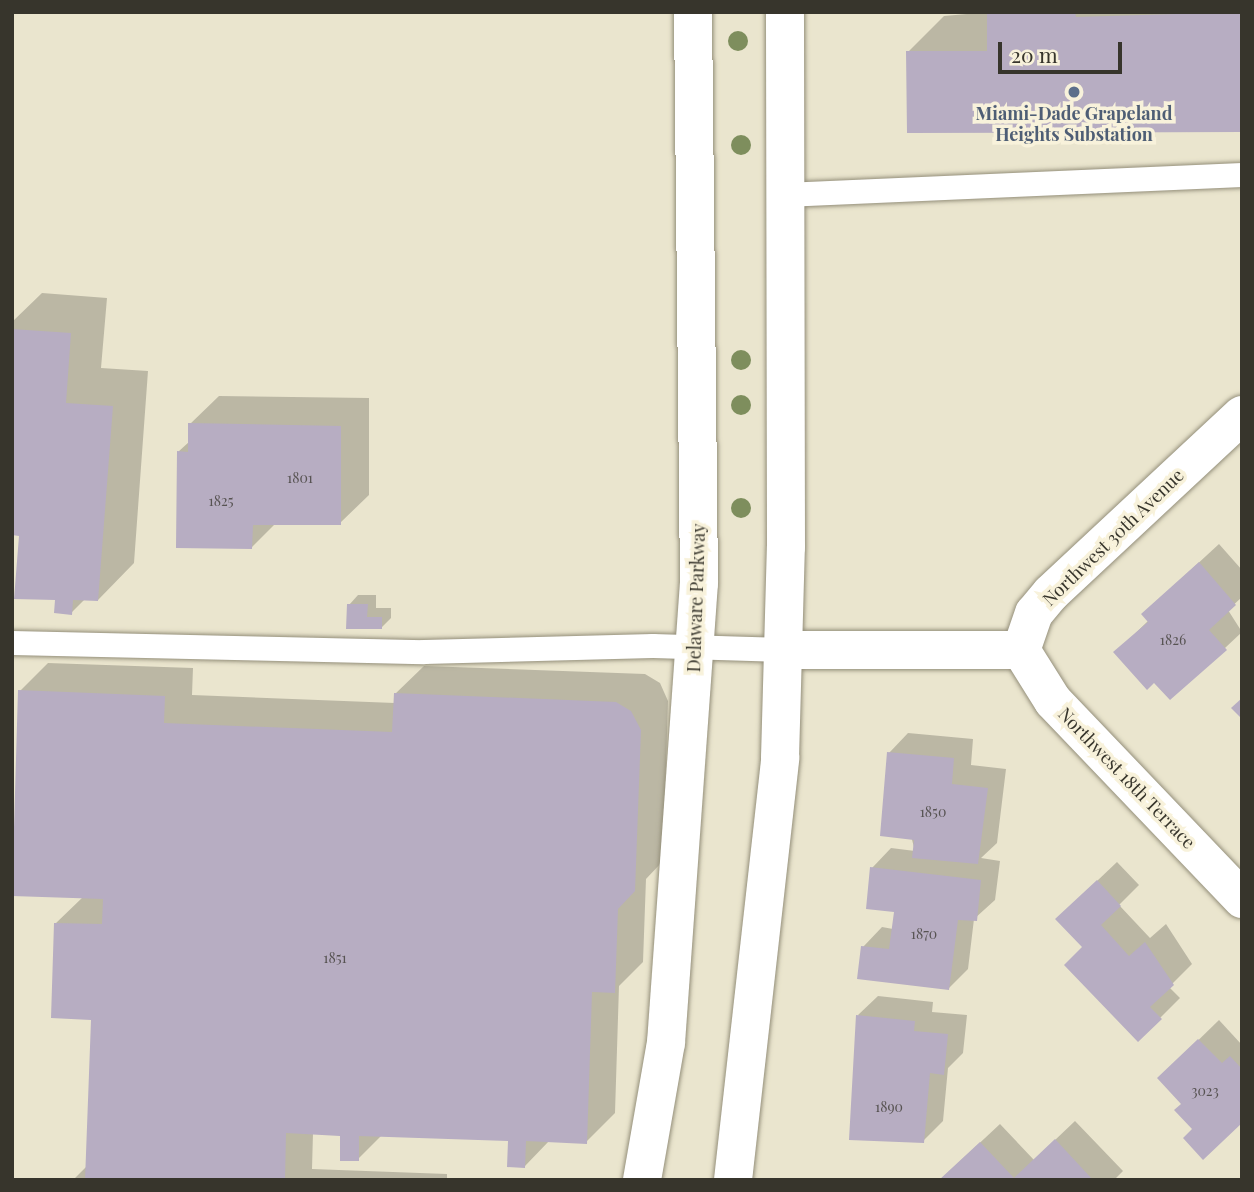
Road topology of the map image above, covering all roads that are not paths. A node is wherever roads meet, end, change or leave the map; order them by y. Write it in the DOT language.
graph roads {
  1 [pos="693,12"];
  2 [pos="785,12"];
  3 [pos="1242,175"];
  4 [pos="785,195"];
  5 [pos="1242,415"];
  6 [pos="12,643"];
  7 [pos="696,646"];
  8 [pos="784,650"];
  9 [pos="1021,650"];
  10 [pos="1242,899"];
  11 [pos="642,1180"];
  12 [pos="733,1180"];
  1 -- 7 [label="street, Delaware Parkway"];
  2 -- 4 [label="street"];
  3 -- 4 [label="lane"];
  4 -- 8 [label="street"];
  5 -- 9 [label="street, Northwest 30th Avenue"];
  6 -- 7 [label="lane"];
  7 -- 8 [label="lane"];
  7 -- 11 [label="street, Delaware Parkway"];
  8 -- 9 [label="street"];
  8 -- 12 [label="street"];
  9 -- 10 [label="street, Northwest 18th Terrace"];
}
